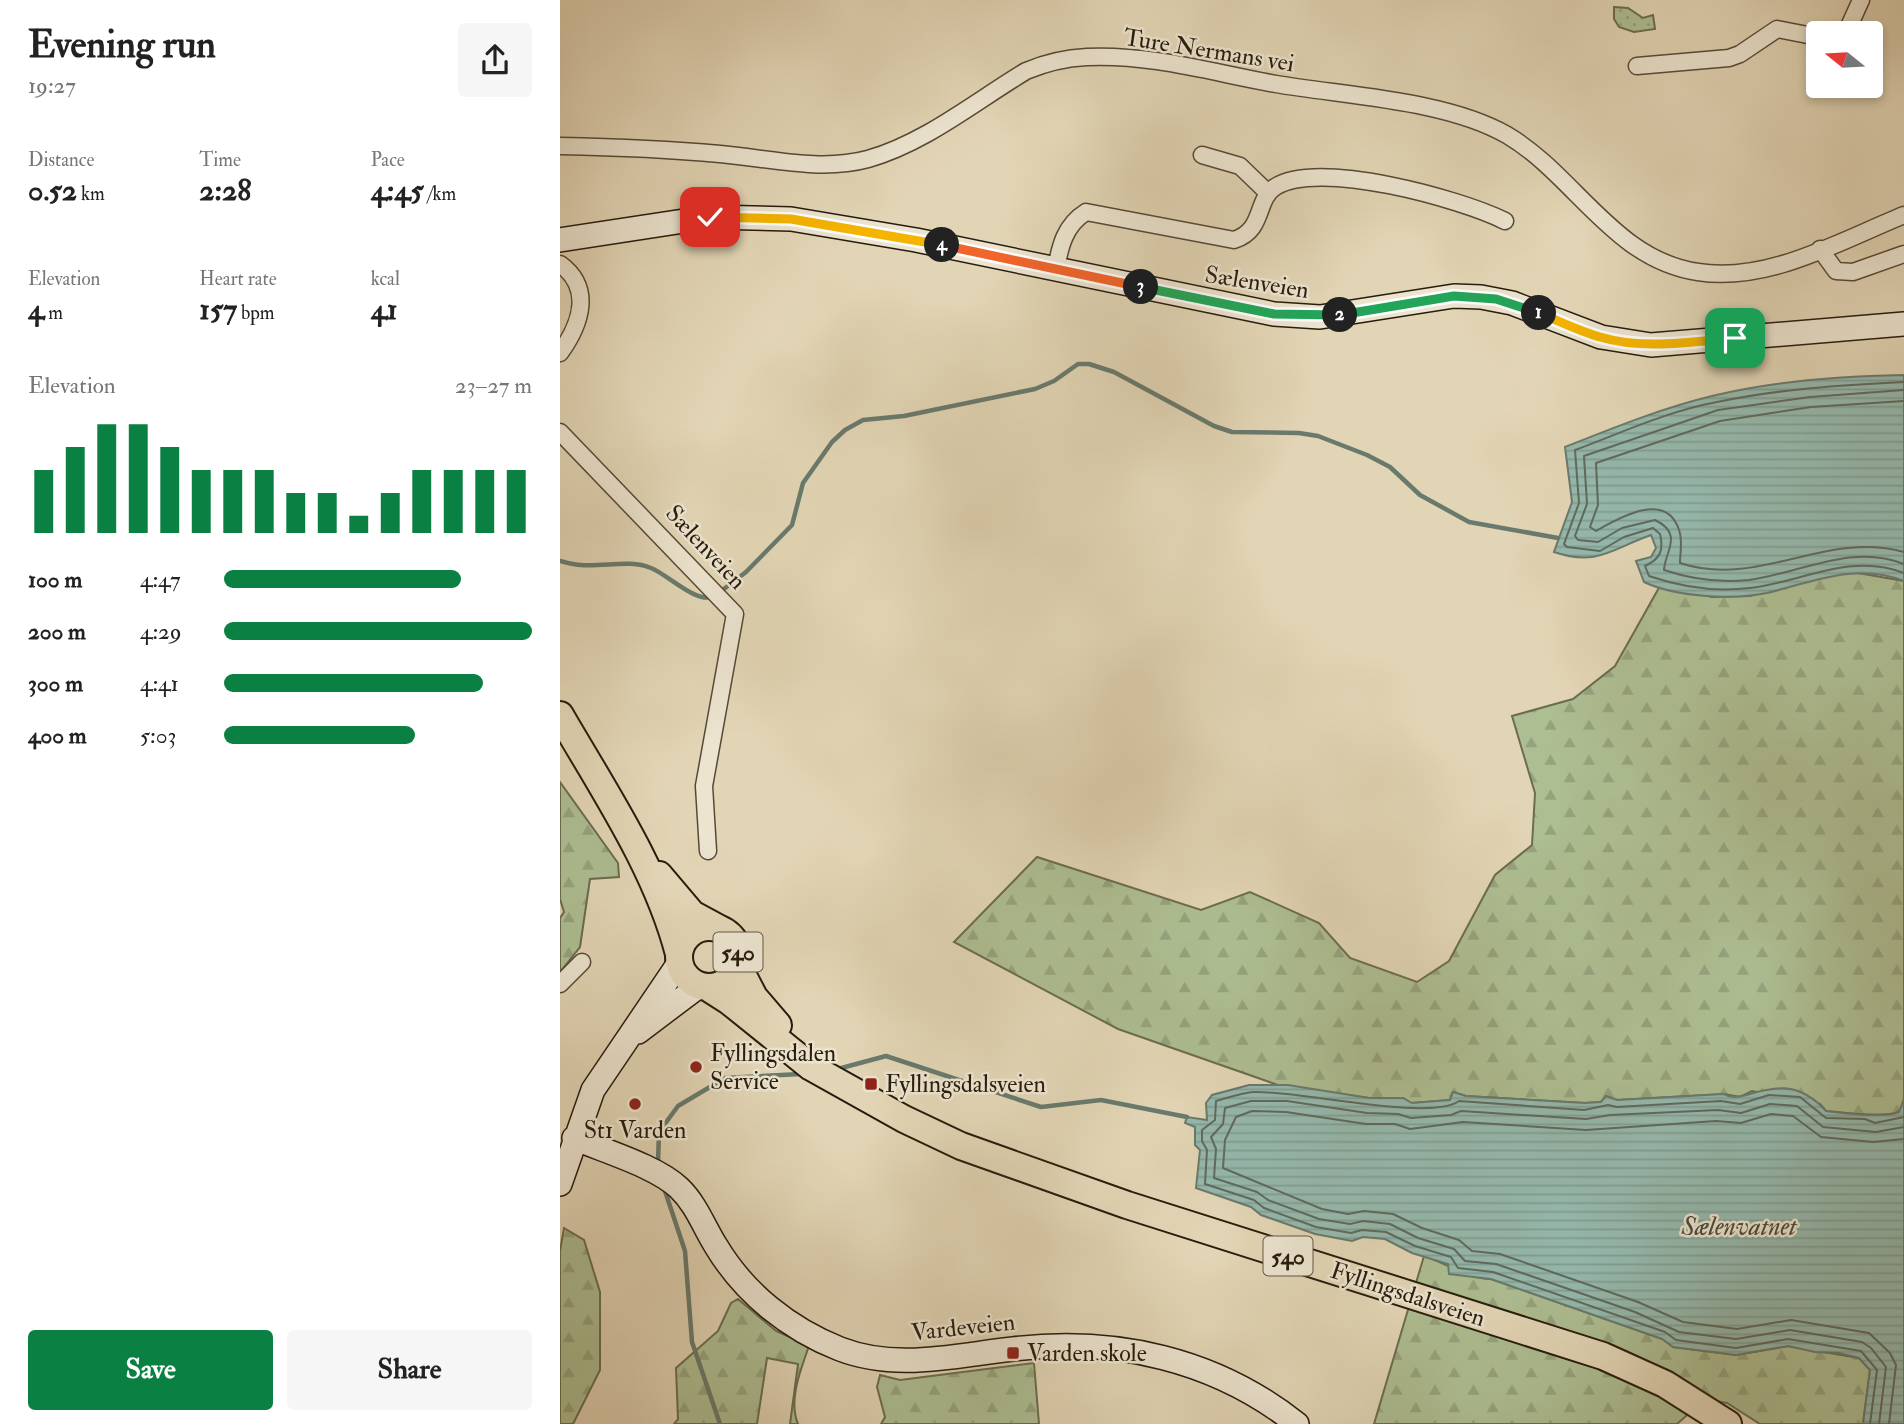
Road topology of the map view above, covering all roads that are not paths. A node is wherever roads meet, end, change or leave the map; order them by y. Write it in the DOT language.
graph roads {
  1 [pos="1861,0"];
  2 [pos="1851,21"];
  3 [pos="1806,35"];
  4 [pos="1637,66"];
  5 [pos="560,146"];
  6 [pos="1202,155"];
  7 [pos="1268,193"];
  8 [pos="1904,215"];
  9 [pos="1505,221"];
  10 [pos="560,240"];
  11 [pos="1820,249"];
  12 [pos="1904,254"];
  13 [pos="560,264"];
  14 [pos="1056,269"];
  15 [pos="1904,324"];
  16 [pos="560,353"];
  17 [pos="560,432"];
  18 [pos="560,715"];
  19 [pos="634,844"];
  20 [pos="708,851"];
  21 [pos="718,928"];
  22 [pos="679,959"];
  23 [pos="582,962"];
  24 [pos="738,966"];
  25 [pos="560,984"];
  26 [pos="703,987"];
  27 [pos="627,1040"];
  28 [pos="847,1087"];
  29 [pos="574,1138"];
  30 [pos="560,1184"];
  31 [pos="1297,1424"];
  32 [pos="1728,1424"];
  1 -- 2 [label="street"];
  3 -- 4 [label="street"];
  5 -- 11 [label="street, Ture Nermans vei"];
  6 -- 7 [label="street"];
  7 -- 9 [label="street"];
  7 -- 14 [label="street, Sælenveien"];
  8 -- 11 [label="street, Ture Nermans vei"];
  10 -- 14 [label="street, Sælenveien"];
  11 -- 12 [label="street"];
  13 -- 16 [label="street"];
  14 -- 15 [label="street, Sælenveien"];
  17 -- 20 [label="street, Sælenveien"];
  18 -- 19 [label="main road, 540"];
  19 -- 21 [label="main road, 540"];
  19 -- 22 [label="main road, 540"];
  21 -- 22 [label="main road, 540"];
  21 -- 24 [label="main road, 540"];
  22 -- 26 [label="main road, 540"];
  22 -- 27 [label="street"];
  23 -- 25 [label="street"];
  24 -- 26 [label="main road, 540"];
  24 -- 28 [label="main road, Fyllingsdalsveien / 540"];
  26 -- 27 [label="street"];
  26 -- 28 [label="main road, Fyllingsdalsveien / 540"];
  27 -- 29 [label="street"];
  28 -- 32 [label="main road, Fyllingsdalsveien / 540"];
  29 -- 30 [label="street"];
  29 -- 31 [label="street, Vardeveien"];
}
